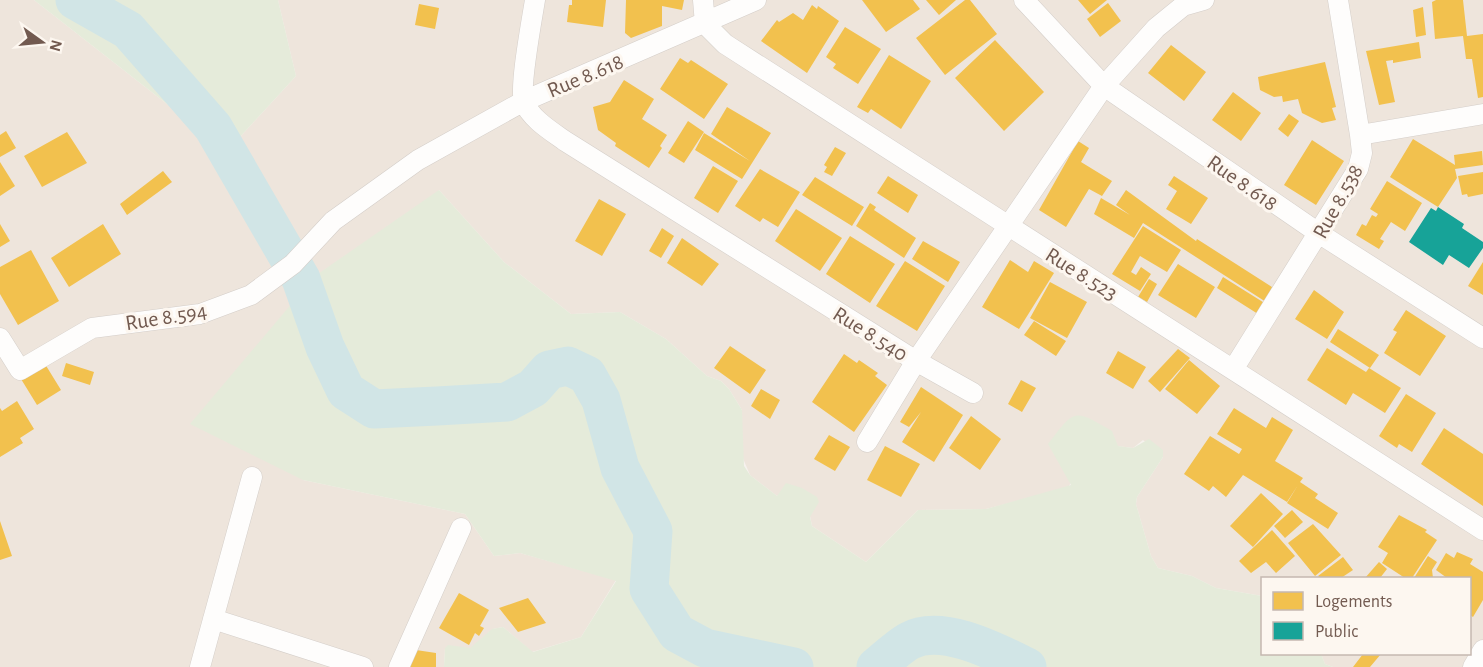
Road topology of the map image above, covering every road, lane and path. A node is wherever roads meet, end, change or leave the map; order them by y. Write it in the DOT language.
graph roads {
  1 [pos="535,0"];
  2 [pos="703,0"];
  3 [pos="756,0"];
  4 [pos="1024,0"];
  5 [pos="1204,0"];
  6 [pos="1338,0"];
  7 [pos="705,24"];
  8 [pos="1104,86"];
  9 [pos="524,101"];
  10 [pos="1483,114"];
  11 [pos="1360,135"];
  12 [pos="418,160"];
  13 [pos="1006,226"];
  14 [pos="1320,234"];
  15 [pos="0,338"];
  16 [pos="1483,338"];
  17 [pos="916,361"];
  18 [pos="1233,368"];
  19 [pos="973,393"];
  20 [pos="867,442"];
  21 [pos="252,477"];
  22 [pos="461,528"];
  23 [pos="1483,530"];
  24 [pos="213,619"];
  25 [pos="1483,650"];
  26 [pos="200,667"];
  27 [pos="363,667"];
  28 [pos="399,667"];
  29 [pos="1473,667"];
  1 -- 9 [label="street"];
  2 -- 7 [label="street"];
  3 -- 7 [label="street, Rue 8.618"];
  4 -- 8 [label="street, Rue 8.618"];
  5 -- 8 [label="street, Rue 8.540"];
  6 -- 11 [label="street"];
  7 -- 9 [label="street, Rue 8.618"];
  7 -- 13 [label="street, Rue 8.523"];
  8 -- 13 [label="street, Rue 8.540"];
  8 -- 14 [label="street, Rue 8.618"];
  9 -- 12 [label="street, Rue 8.618"];
  9 -- 17 [label="street, Rue 8.540"];
  10 -- 11 [label="street, Rue 8.538"];
  11 -- 14 [label="street, Rue 8.538"];
  12 -- 15 [label="street, Rue 8.594"];
  13 -- 17 [label="street, Rue 8.540"];
  13 -- 18 [label="street, Rue 8.523"];
  14 -- 16 [label="street, Rue 8.618"];
  14 -- 18 [label="street, Rue 8.538"];
  17 -- 19 [label="street"];
  17 -- 20 [label="street"];
  18 -- 23 [label="street, Rue 8.523"];
  21 -- 24 [label="street"];
  22 -- 28 [label="street"];
  24 -- 26 [label="street"];
  24 -- 27 [label="street"];
  25 -- 29 [label="street"];
}
